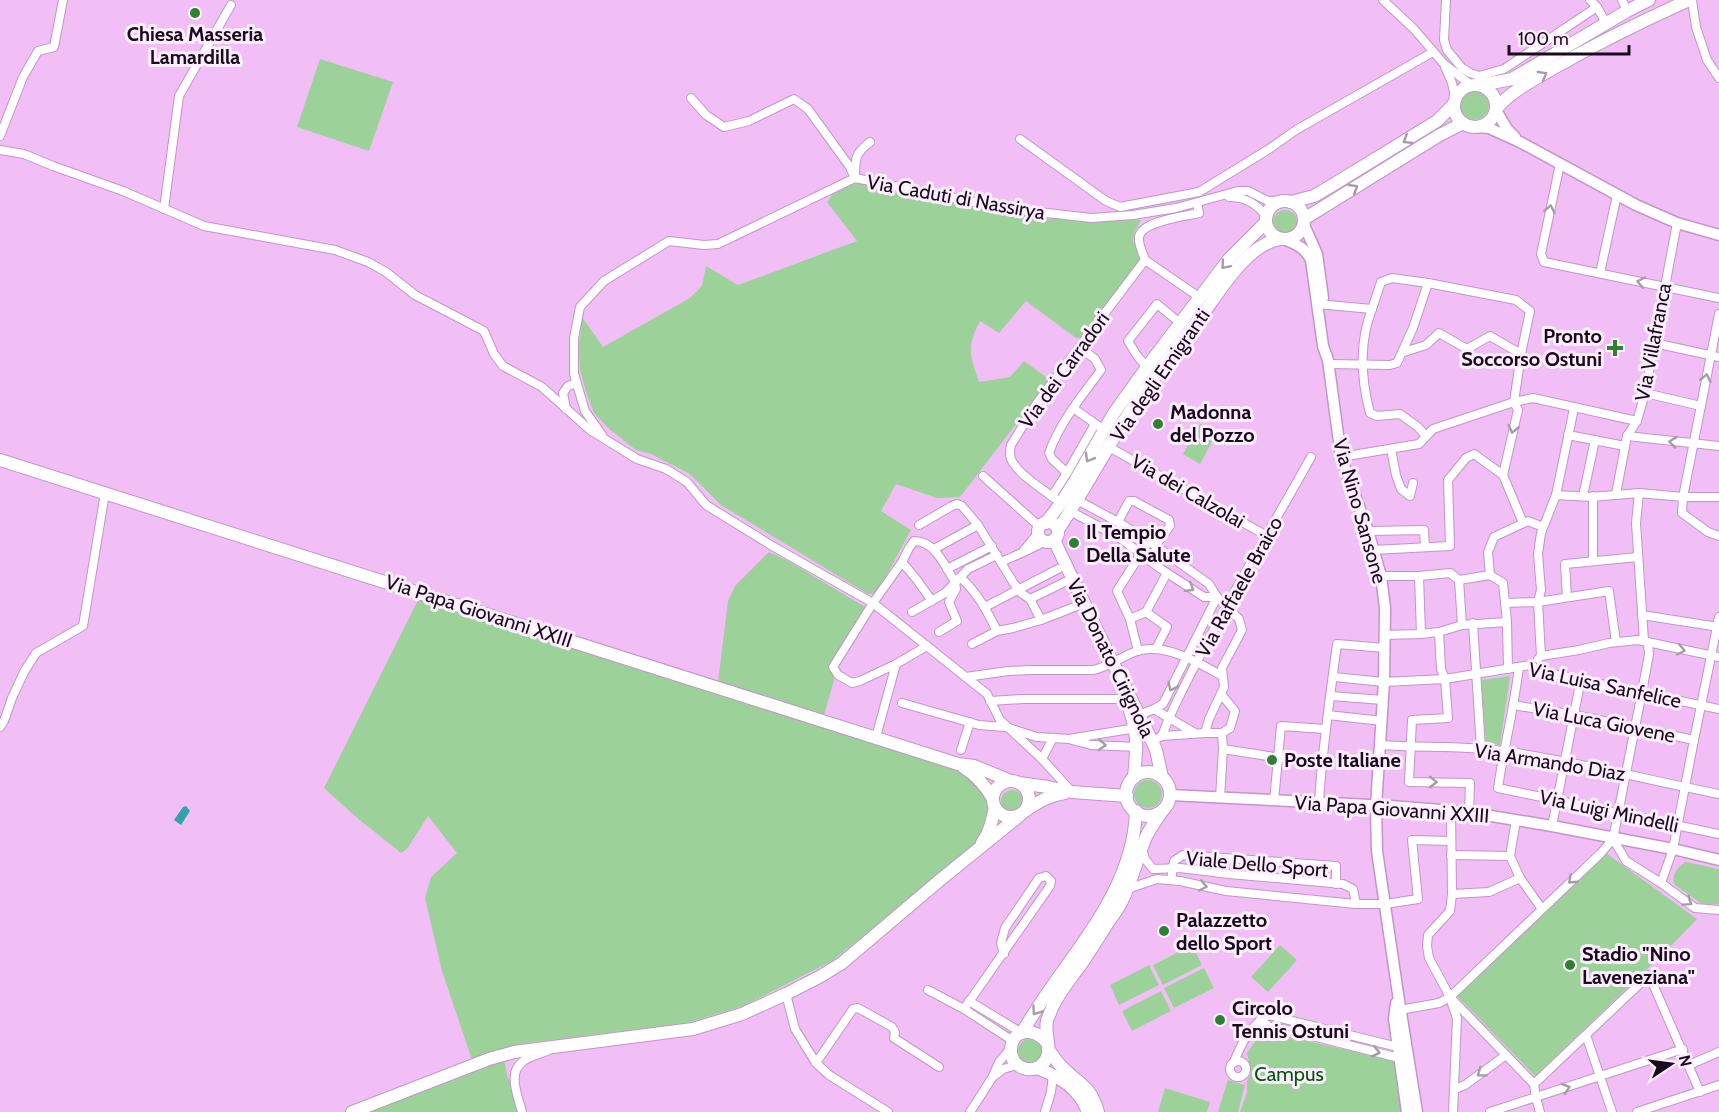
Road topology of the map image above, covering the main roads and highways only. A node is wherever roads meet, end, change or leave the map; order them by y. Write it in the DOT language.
graph roads {
  1 [pos="1649,0"];
  2 [pos="1690,0"];
  3 [pos="1624,5"];
  4 [pos="1476,85"];
  5 [pos="1454,101"];
  6 [pos="1496,110"];
  7 [pos="1463,123"];
  8 [pos="1288,201"];
  9 [pos="1266,219"];
  10 [pos="1304,222"];
  11 [pos="1283,239"];
  12 [pos="0,460"];
  13 [pos="1065,502"];
  14 [pos="1047,532"];
  15 [pos="1110,664"];
  16 [pos="958,764"];
  17 [pos="1162,777"];
  18 [pos="1134,778"];
  19 [pos="1015,782"];
  20 [pos="1072,792"];
  21 [pos="1127,796"];
  22 [pos="994,803"];
  23 [pos="1163,810"];
  24 [pos="1136,811"];
  25 [pos="1022,813"];
  26 [pos="978,849"];
  27 [pos="1015,1041"];
  28 [pos="1048,1046"];
  29 [pos="1036,1068"];
  30 [pos="352,1112"];
  31 [pos="1088,1112"];
  32 [pos="1098,1112"];
  1 -- 3 [label="main road"];
  6 -- 2 [label="main road, one-way"];
  3 -- 4 [label="main road"];
  4 -- 5 [label="main road"];
  4 -- 6 [label="main road"];
  5 -- 7 [label="main road"];
  5 -- 8 [label="main road, Via degli Emigranti, one-way"];
  6 -- 7 [label="main road"];
  10 -- 7 [label="main road, Via degli Emigranti, one-way"];
  8 -- 9 [label="main road, Via degli Emigranti"];
  8 -- 10 [label="main road"];
  9 -- 11 [label="main road"];
  9 -- 13 [label="main road, Via degli Emigranti, one-way"];
  10 -- 11 [label="main road, Via degli Emigranti"];
  11 -- 13 [label="main road, Via degli Emigranti"];
  12 -- 16 [label="main road, Via Papa Giovanni XXIII"];
  13 -- 14 [label="main road, Via degli Emigranti"];
  14 -- 15 [label="main road, Via Donato Cirignola"];
  14 -- 15 [label="main road, Via Donato Cirignola"];
  15 -- 17 [label="main road, Via Donato Cirignola"];
  15 -- 18 [label="main road, Via Donato Cirignola"];
  16 -- 19 [label="main road, Via Papa Giovanni XXIII"];
  16 -- 22 [label="main road, Via Papa Giovanni XXIII"];
  17 -- 18 [label="main road"];
  17 -- 23 [label="main road"];
  18 -- 21 [label="main road"];
  19 -- 20 [label="main road, Via Papa Giovanni XXIII"];
  19 -- 22 [label="main road"];
  19 -- 25 [label="main road"];
  20 -- 21 [label="main road, Via Papa Giovanni XXIII"];
  20 -- 25 [label="main road, Via Papa Giovanni XXIII"];
  21 -- 24 [label="main road"];
  22 -- 25 [label="main road"];
  22 -- 26 [label="main road"];
  23 -- 24 [label="main road"];
  23 -- 28 [label="main road"];
  24 -- 27 [label="main road, one-way"];
  25 -- 26 [label="main road, Via Papa Giovanni XXIII"];
  26 -- 30 [label="main road, Via Papa Giovanni XXIII"];
  27 -- 28 [label="main road"];
  27 -- 29 [label="main road"];
  28 -- 29 [label="main road"];
  28 -- 32 [label="main road"];
  29 -- 31 [label="main road"];
}
